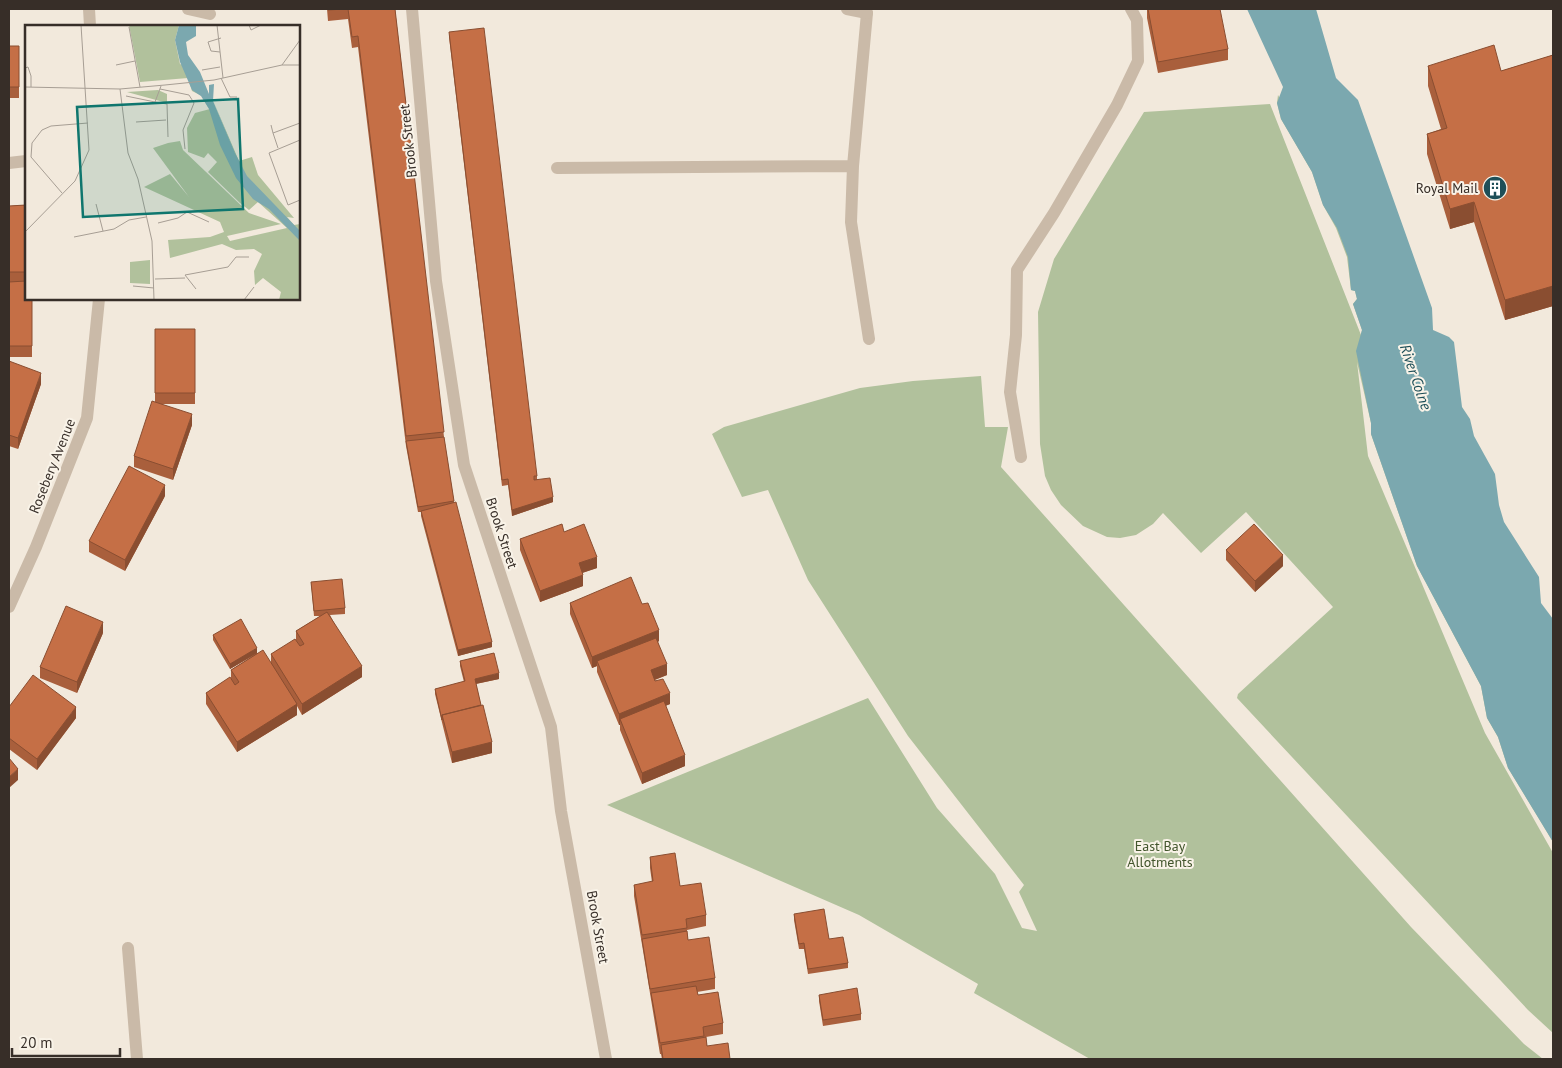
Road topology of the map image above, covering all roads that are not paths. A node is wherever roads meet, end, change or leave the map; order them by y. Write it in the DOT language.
graph roads {
  1 [pos="89,9"];
  2 [pos="188,9"];
  3 [pos="412,9"];
  4 [pos="847,9"];
  5 [pos="1131,9"];
  6 [pos="210,14"];
  7 [pos="90,25"];
  8 [pos="25,162"];
  9 [pos="9,163"];
  10 [pos="853,166"];
  11 [pos="558,168"];
  12 [pos="99,300"];
  13 [pos="869,339"];
  14 [pos="1021,457"];
  15 [pos="9,606"];
  16 [pos="128,948"];
  17 [pos="137,1059"];
  18 [pos="606,1059"];
  1 -- 7 [label="street"];
  2 -- 6 [label="street"];
  3 -- 18 [label="street, Brook Street"];
  4 -- 10 [label="street"];
  5 -- 14 [label="street"];
  8 -- 9 [label="street"];
  10 -- 11 [label="street"];
  10 -- 13 [label="street"];
  12 -- 15 [label="street, Rosebery Avenue"];
  16 -- 17 [label="street"];
}
